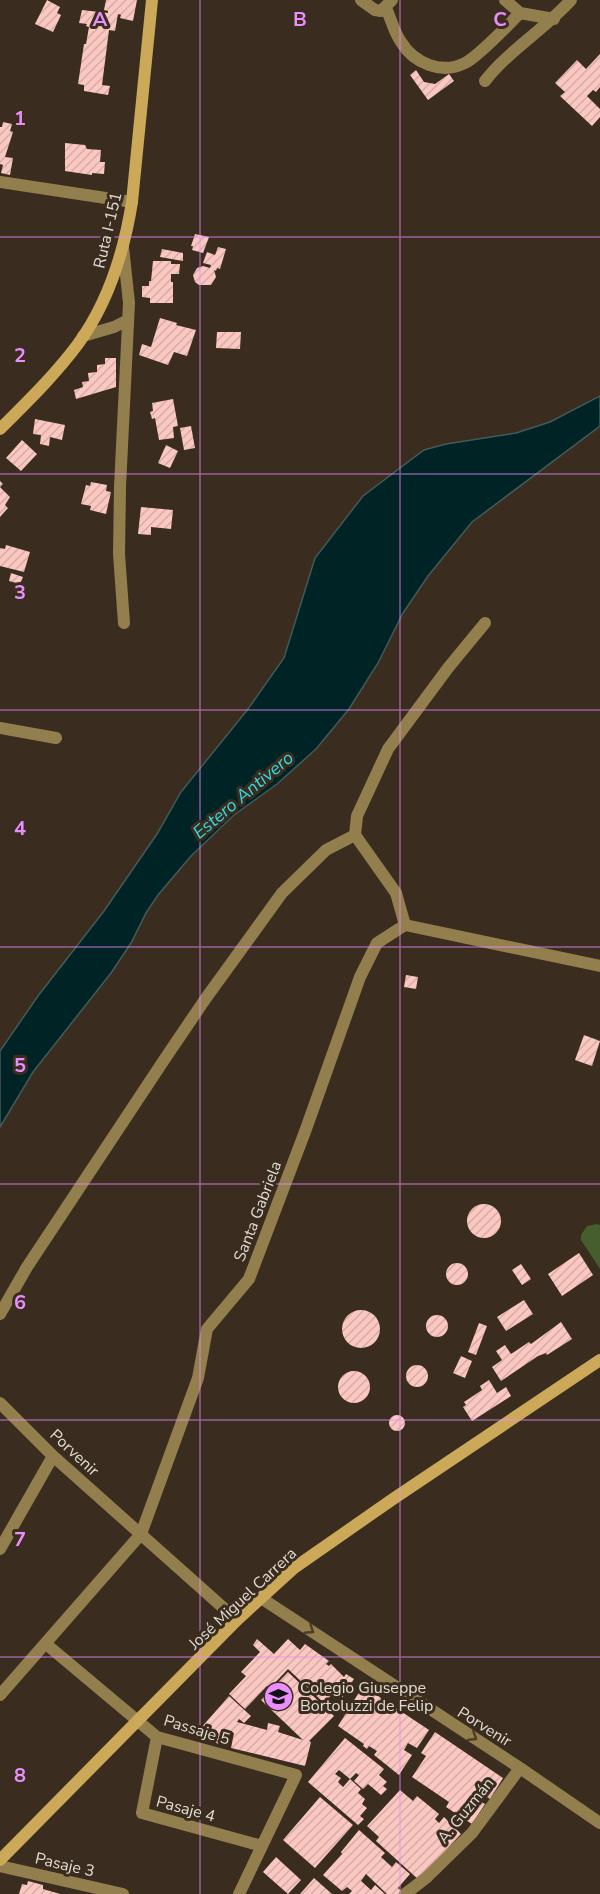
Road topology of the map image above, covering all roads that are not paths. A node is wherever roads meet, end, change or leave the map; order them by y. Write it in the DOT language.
graph roads {
  1 [pos="153,0"];
  2 [pos="361,0"];
  3 [pos="505,0"];
  4 [pos="571,0"];
  5 [pos="389,4"];
  6 [pos="520,13"];
  7 [pos="554,19"];
  8 [pos="485,81"];
  9 [pos="0,182"];
  10 [pos="132,202"];
  11 [pos="123,247"];
  12 [pos="128,320"];
  13 [pos="83,336"];
  14 [pos="0,429"];
  15 [pos="124,622"];
  16 [pos="486,623"];
  17 [pos="0,728"];
  18 [pos="56,738"];
  19 [pos="355,835"];
  20 [pos="405,925"];
  21 [pos="600,966"];
  22 [pos="0,1314"];
  23 [pos="600,1360"];
  24 [pos="0,1403"];
  25 [pos="53,1456"];
  26 [pos="141,1534"];
  27 [pos="0,1549"];
  28 [pos="261,1598"];
  29 [pos="237,1620"];
  30 [pos="46,1644"];
  31 [pos="0,1695"];
  32 [pos="138,1722"];
  33 [pos="157,1737"];
  34 [pos="520,1767"];
  35 [pos="600,1824"];
  36 [pos="262,1846"];
  37 [pos="0,1860"];
  38 [pos="0,1866"];
  39 [pos="123,1894"];
  40 [pos="239,1894"];
  41 [pos="405,1894"];
  1 -- 10 [label="street, Ruta I-151"];
  2 -- 5 [label="street"];
  3 -- 6 [label="street"];
  4 -- 7 [label="street"];
  5 -- 6 [label="street"];
  6 -- 7 [label="street"];
  7 -- 8 [label="street"];
  9 -- 10 [label="street"];
  10 -- 11 [label="street, Ruta I-151"];
  11 -- 12 [label="street"];
  11 -- 13 [label="street, Ruta I-151"];
  12 -- 13 [label="street"];
  12 -- 15 [label="street"];
  13 -- 14 [label="street, Ruta I-151"];
  16 -- 19 [label="street"];
  17 -- 18 [label="street"];
  19 -- 20 [label="street"];
  19 -- 22 [label="street"];
  20 -- 21 [label="street"];
  20 -- 26 [label="street, Santa Gabriela"];
  23 -- 28 [label="street, José Miguel Carrera"];
  24 -- 25 [label="street, Porvenir"];
  25 -- 26 [label="street, Porvenir"];
  25 -- 27 [label="street"];
  26 -- 29 [label="street, Porvenir"];
  26 -- 30 [label="street, Santa Gabriela"];
  28 -- 29 [label="street, José Miguel Carrera"];
  28 -- 34 [label="street, Porvenir, one-way"];
  29 -- 32 [label="street, José Miguel Carrera"];
  30 -- 31 [label="street, Santa Gabriela"];
  30 -- 32 [label="street, Passaje 5"];
  32 -- 33 [label="street, Passaje 5"];
  32 -- 37 [label="street, José Miguel Carrera"];
  33 -- 36 [label="street, Pasaje 4"];
  33 -- 36 [label="street, Passaje 5"];
  34 -- 35 [label="street, Porvenir"];
  34 -- 41 [label="street, A. Guzmán"];
  36 -- 40 [label="street"];
  38 -- 39 [label="street, Pasaje 3"];
}
